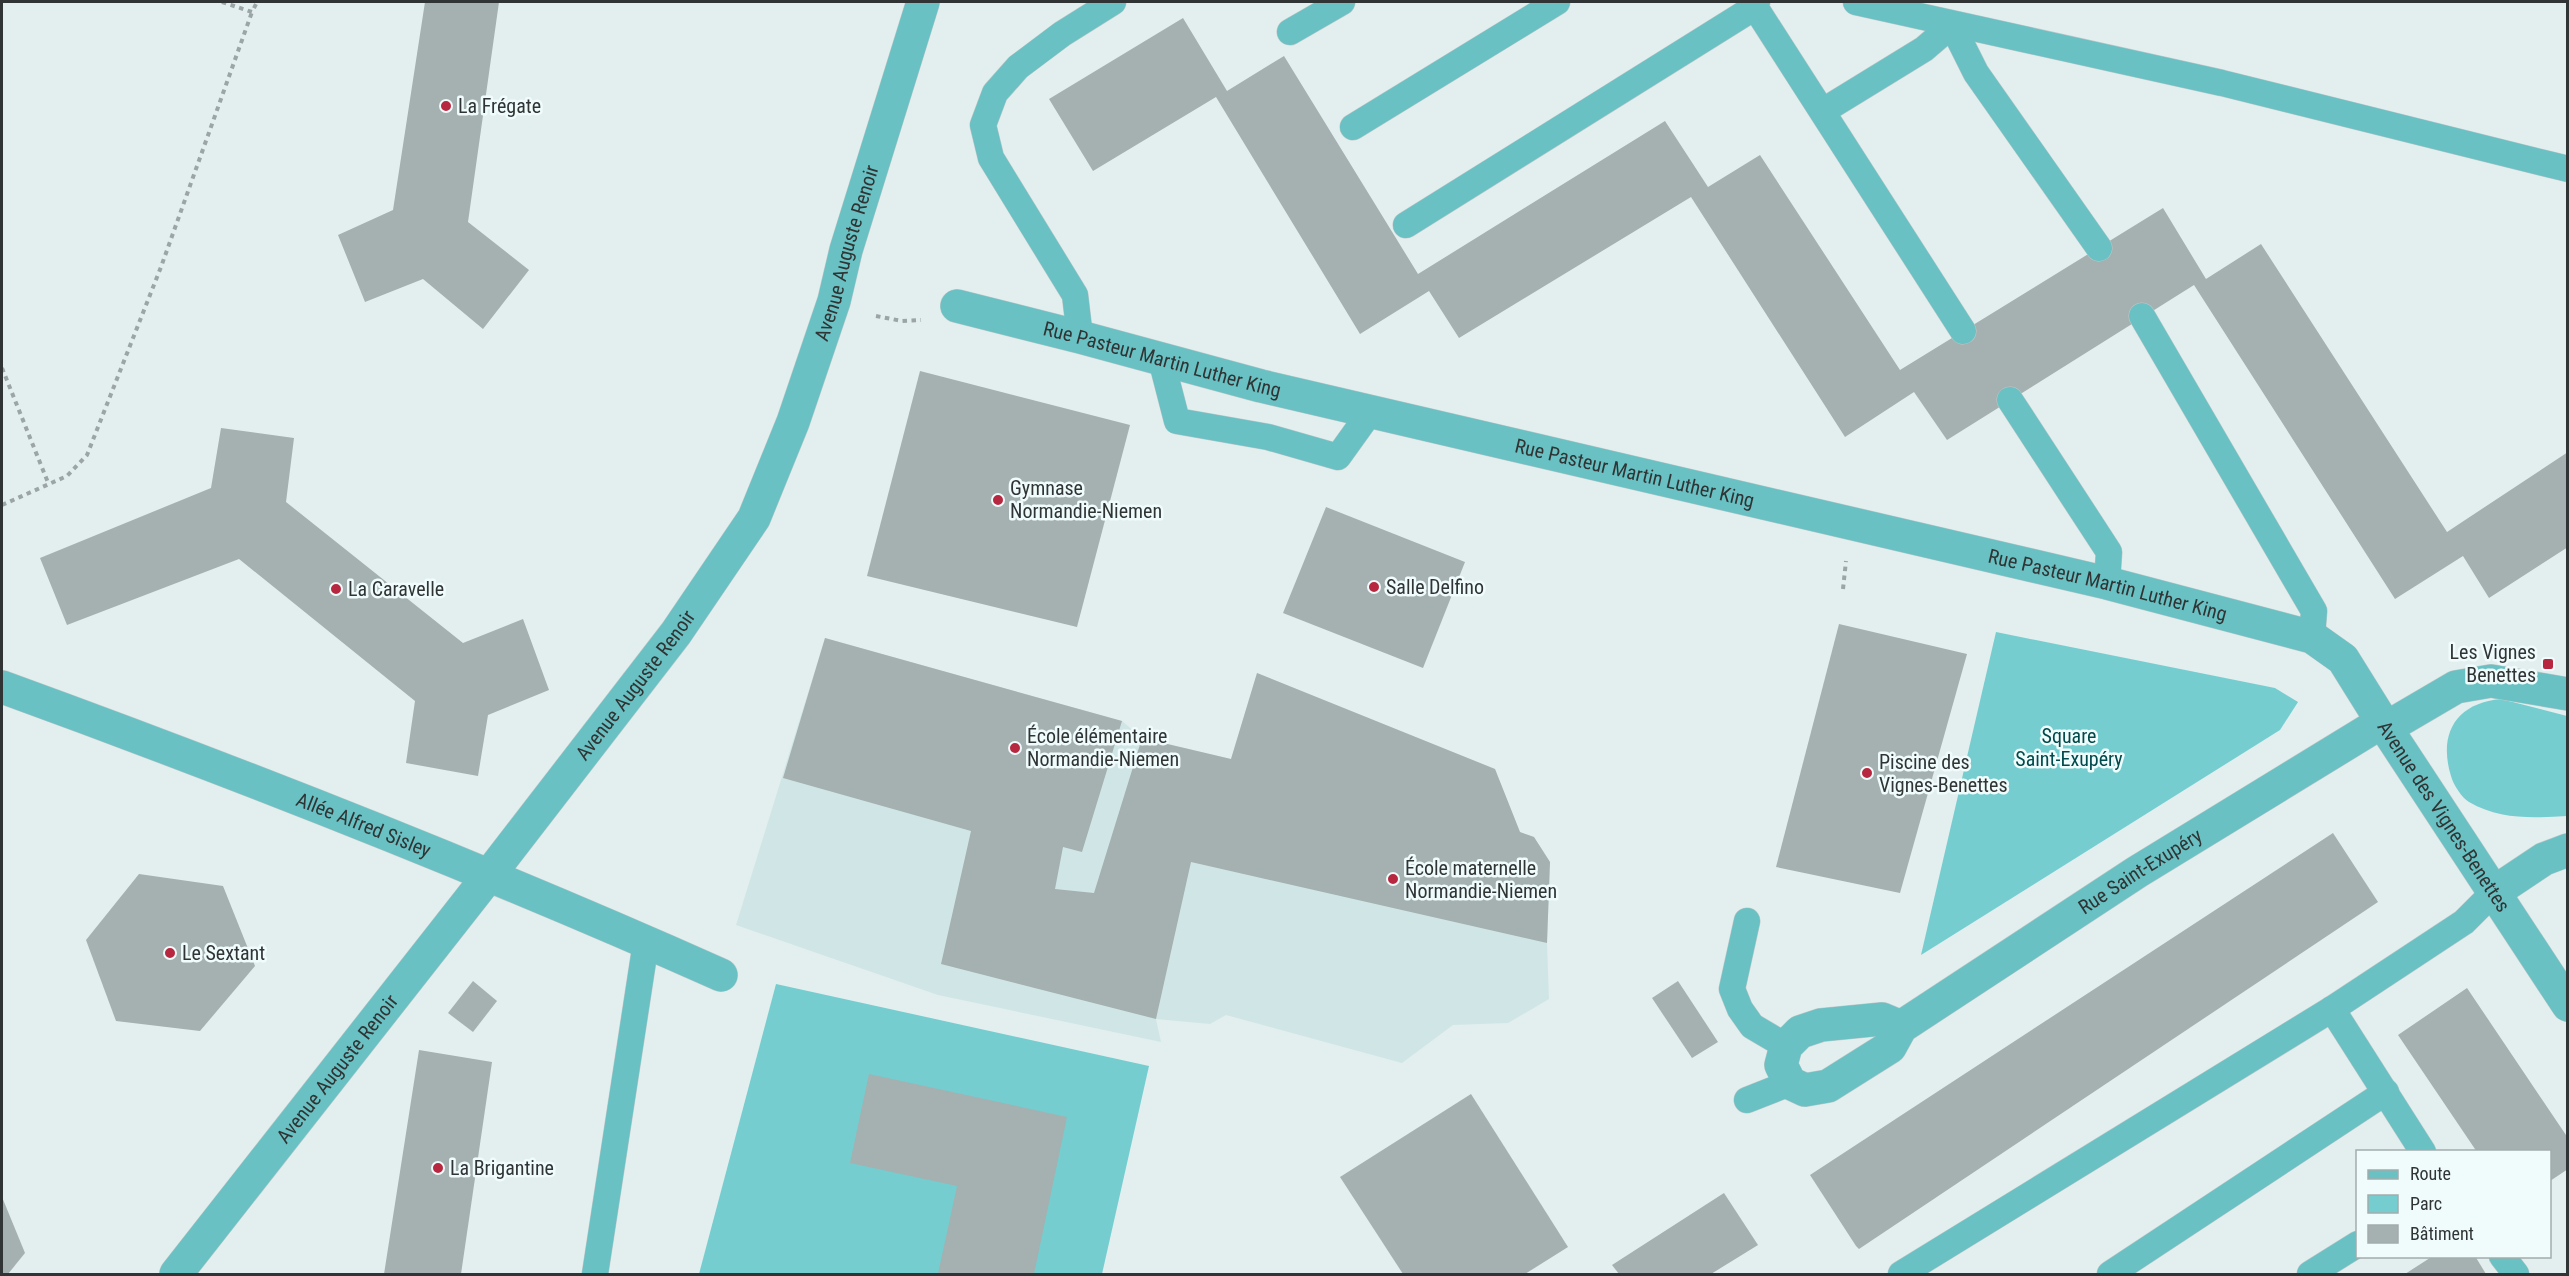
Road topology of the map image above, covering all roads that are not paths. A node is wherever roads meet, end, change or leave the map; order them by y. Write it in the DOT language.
graph roads {
  1 [pos="923,2"];
  2 [pos="1113,2"];
  3 [pos="1342,2"];
  4 [pos="1557,2"];
  5 [pos="1856,2"];
  6 [pos="1756,4"];
  7 [pos="1952,24"];
  8 [pos="1290,32"];
  9 [pos="1823,111"];
  10 [pos="1353,127"];
  11 [pos="2568,169"];
  12 [pos="1406,225"];
  13 [pos="2099,248"];
  14 [pos="957,306"];
  15 [pos="2142,316"];
  16 [pos="1964,331"];
  17 [pos="1080,337"];
  18 [pos="1161,359"];
  19 [pos="2010,400"];
  20 [pos="1371,411"];
  21 [pos="2108,583"];
  22 [pos="2312,637"];
  23 [pos="2,687"];
  24 [pos="2568,694"];
  25 [pos="2384,725"];
  26 [pos="2568,850"];
  27 [pos="490,874"];
  28 [pos="2493,893"];
  29 [pos="1746,921"];
  30 [pos="646,942"];
  31 [pos="721,975"];
  32 [pos="2568,1005"];
  33 [pos="2332,1009"];
  34 [pos="1901,1027"];
  35 [pos="1786,1046"];
  36 [pos="1790,1083"];
  37 [pos="2386,1092"];
  38 [pos="1747,1100"];
  39 [pos="2422,1150"];
  40 [pos="2356,1245"];
  41 [pos="2503,1258"];
  42 [pos="176,1275"];
  43 [pos="595,1275"];
  44 [pos="1901,1275"];
  45 [pos="2110,1275"];
  46 [pos="2310,1275"];
  47 [pos="2516,1275"];
  1 -- 27 [label="street, Avenue Auguste Renoir"];
  2 -- 17 [label="lane"];
  3 -- 8 [label="lane"];
  4 -- 10 [label="lane"];
  5 -- 7 [label="lane"];
  6 -- 9 [label="lane"];
  6 -- 12 [label="lane"];
  7 -- 9 [label="lane"];
  7 -- 11 [label="lane"];
  7 -- 13 [label="lane"];
  9 -- 16 [label="lane"];
  14 -- 17 [label="street, Rue Pasteur Martin Luther King"];
  15 -- 22 [label="lane"];
  17 -- 18 [label="street, Rue Pasteur Martin Luther King"];
  18 -- 20 [label="street, Rue Pasteur Martin Luther King"];
  18 -- 20 [label="lane"];
  19 -- 21 [label="lane"];
  20 -- 21 [label="street, Rue Pasteur Martin Luther King"];
  21 -- 22 [label="street, Rue Pasteur Martin Luther King"];
  22 -- 25 [label="street, Avenue des Vignes-Benettes"];
  23 -- 27 [label="street, Allée Alfred Sisley"];
  24 -- 25 [label="street, Rue Saint-Exupéry"];
  25 -- 28 [label="street, Avenue des Vignes-Benettes"];
  25 -- 34 [label="street, Rue Saint-Exupéry"];
  26 -- 28 [label="street"];
  27 -- 30 [label="street, Allée Alfred Sisley"];
  27 -- 42 [label="street, Avenue Auguste Renoir"];
  28 -- 32 [label="street, Avenue des Vignes-Benettes"];
  28 -- 33 [label="lane"];
  29 -- 35 [label="lane"];
  30 -- 31 [label="street, Allée Alfred Sisley"];
  30 -- 43 [label="lane"];
  33 -- 37 [label="lane"];
  33 -- 44 [label="lane"];
  34 -- 35 [label="street"];
  34 -- 36 [label="street, Rue Saint-Exupéry"];
  35 -- 36 [label="street"];
  36 -- 38 [label="lane"];
  37 -- 39 [label="lane"];
  37 -- 45 [label="lane"];
  40 -- 46 [label="lane"];
  41 -- 47 [label="lane"];
}
